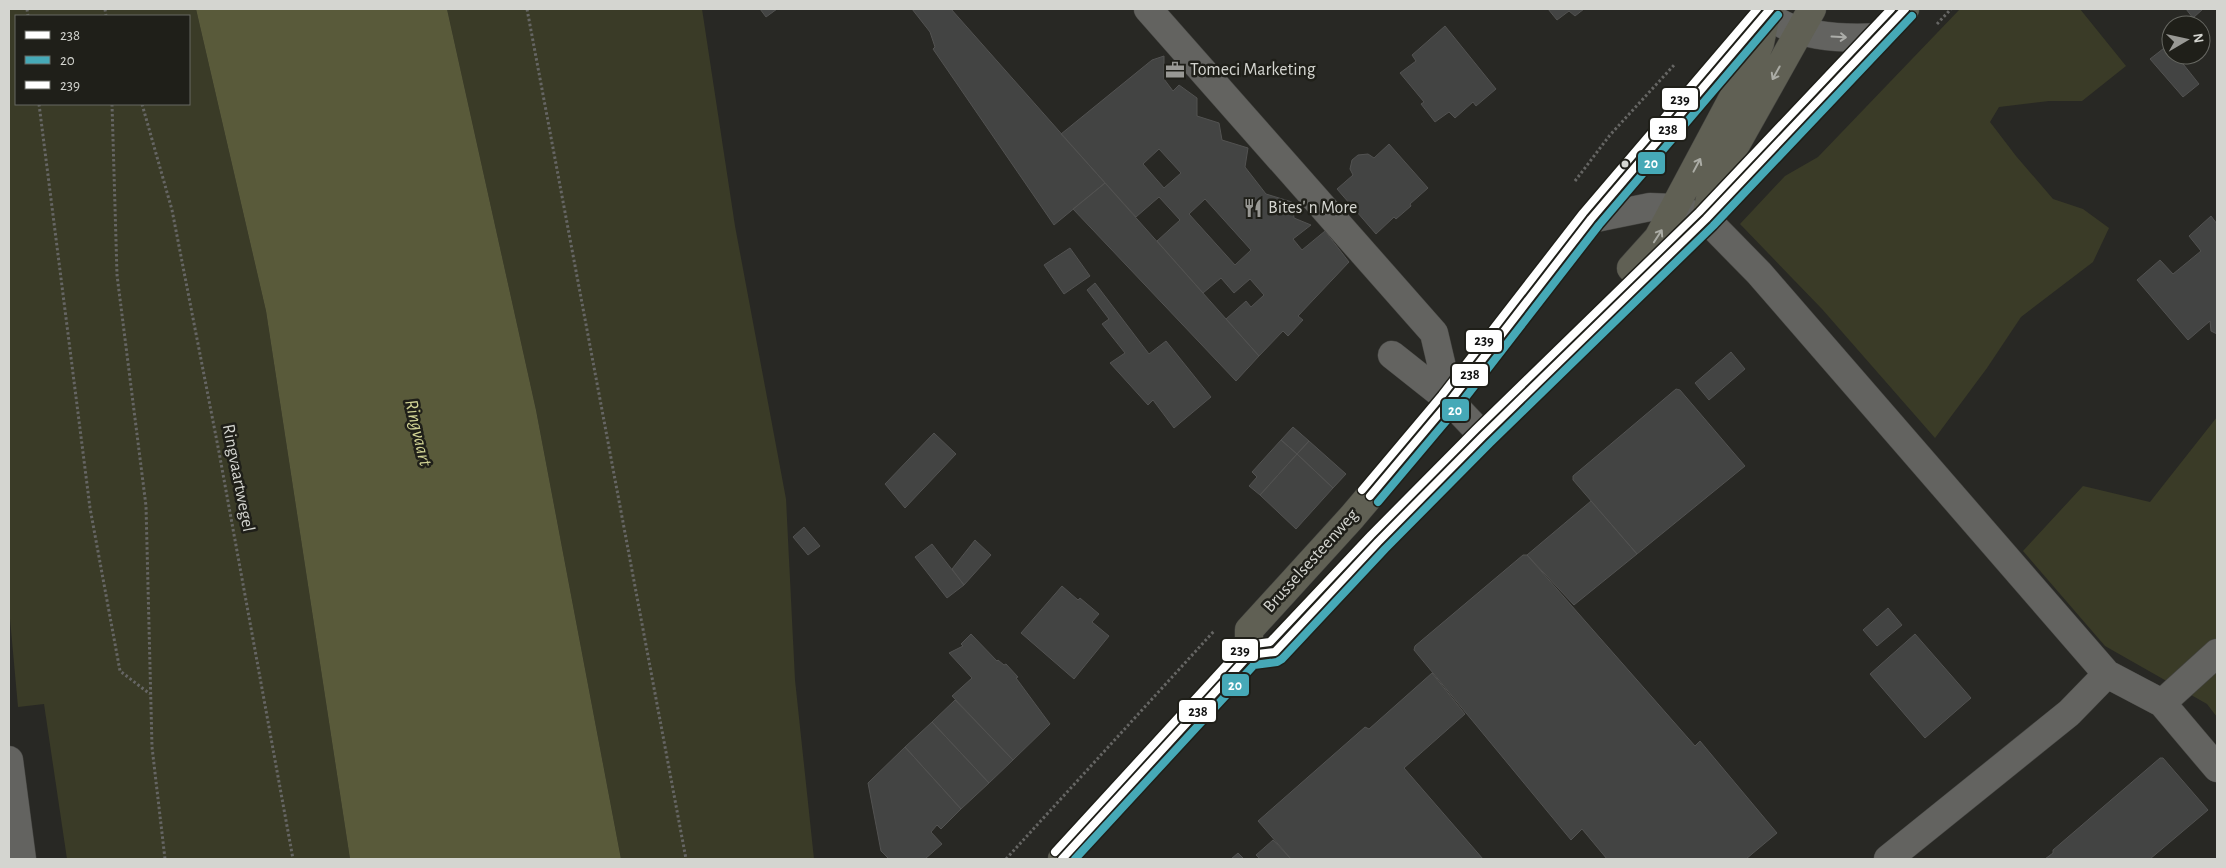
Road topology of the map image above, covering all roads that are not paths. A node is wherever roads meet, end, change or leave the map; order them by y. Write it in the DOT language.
graph roads {
  1 [pos="1148,9"];
  2 [pos="1905,9"];
  3 [pos="1766,10"];
  4 [pos="1806,20"];
  5 [pos="1879,37"];
  6 [pos="1674,208"];
  7 [pos="1591,219"];
  8 [pos="1706,219"];
  9 [pos="1589,331"];
  10 [pos="1392,355"];
  11 [pos="1450,401"];
  12 [pos="1483,436"];
  13 [pos="2217,653"];
  14 [pos="1249,655"];
  15 [pos="2107,674"];
  16 [pos="2162,703"];
  17 [pos="9,760"];
  18 [pos="2217,768"];
  19 [pos="22,859"];
  20 [pos="1062,859"];
  21 [pos="1888,859"];
  1 -- 11 [label="street"];
  2 -- 5 [label="main road, Brusselsesteenweg"];
  3 -- 4 [label="street"];
  6 -- 3 [label="main road, one-way"];
  3 -- 7 [label="main road, Brusselsesteenweg"];
  4 -- 5 [label="street, one-way"];
  4 -- 8 [label="main road, one-way"];
  5 -- 8 [label="main road, Brusselsesteenweg"];
  6 -- 7 [label="street"];
  6 -- 8 [label="street"];
  9 -- 6 [label="main road, one-way"];
  7 -- 11 [label="main road, Brusselsesteenweg"];
  8 -- 9 [label="main road, Brusselsesteenweg"];
  8 -- 15 [label="street"];
  9 -- 12 [label="main road, Brusselsesteenweg"];
  10 -- 11 [label="street"];
  11 -- 12 [label="street"];
  11 -- 14 [label="main road, Brusselsesteenweg"];
  12 -- 14 [label="main road, Brusselsesteenweg"];
  13 -- 16 [label="street"];
  14 -- 20 [label="main road"];
  15 -- 16 [label="street"];
  15 -- 21 [label="street"];
  16 -- 18 [label="street"];
  17 -- 19 [label="street"];
}
